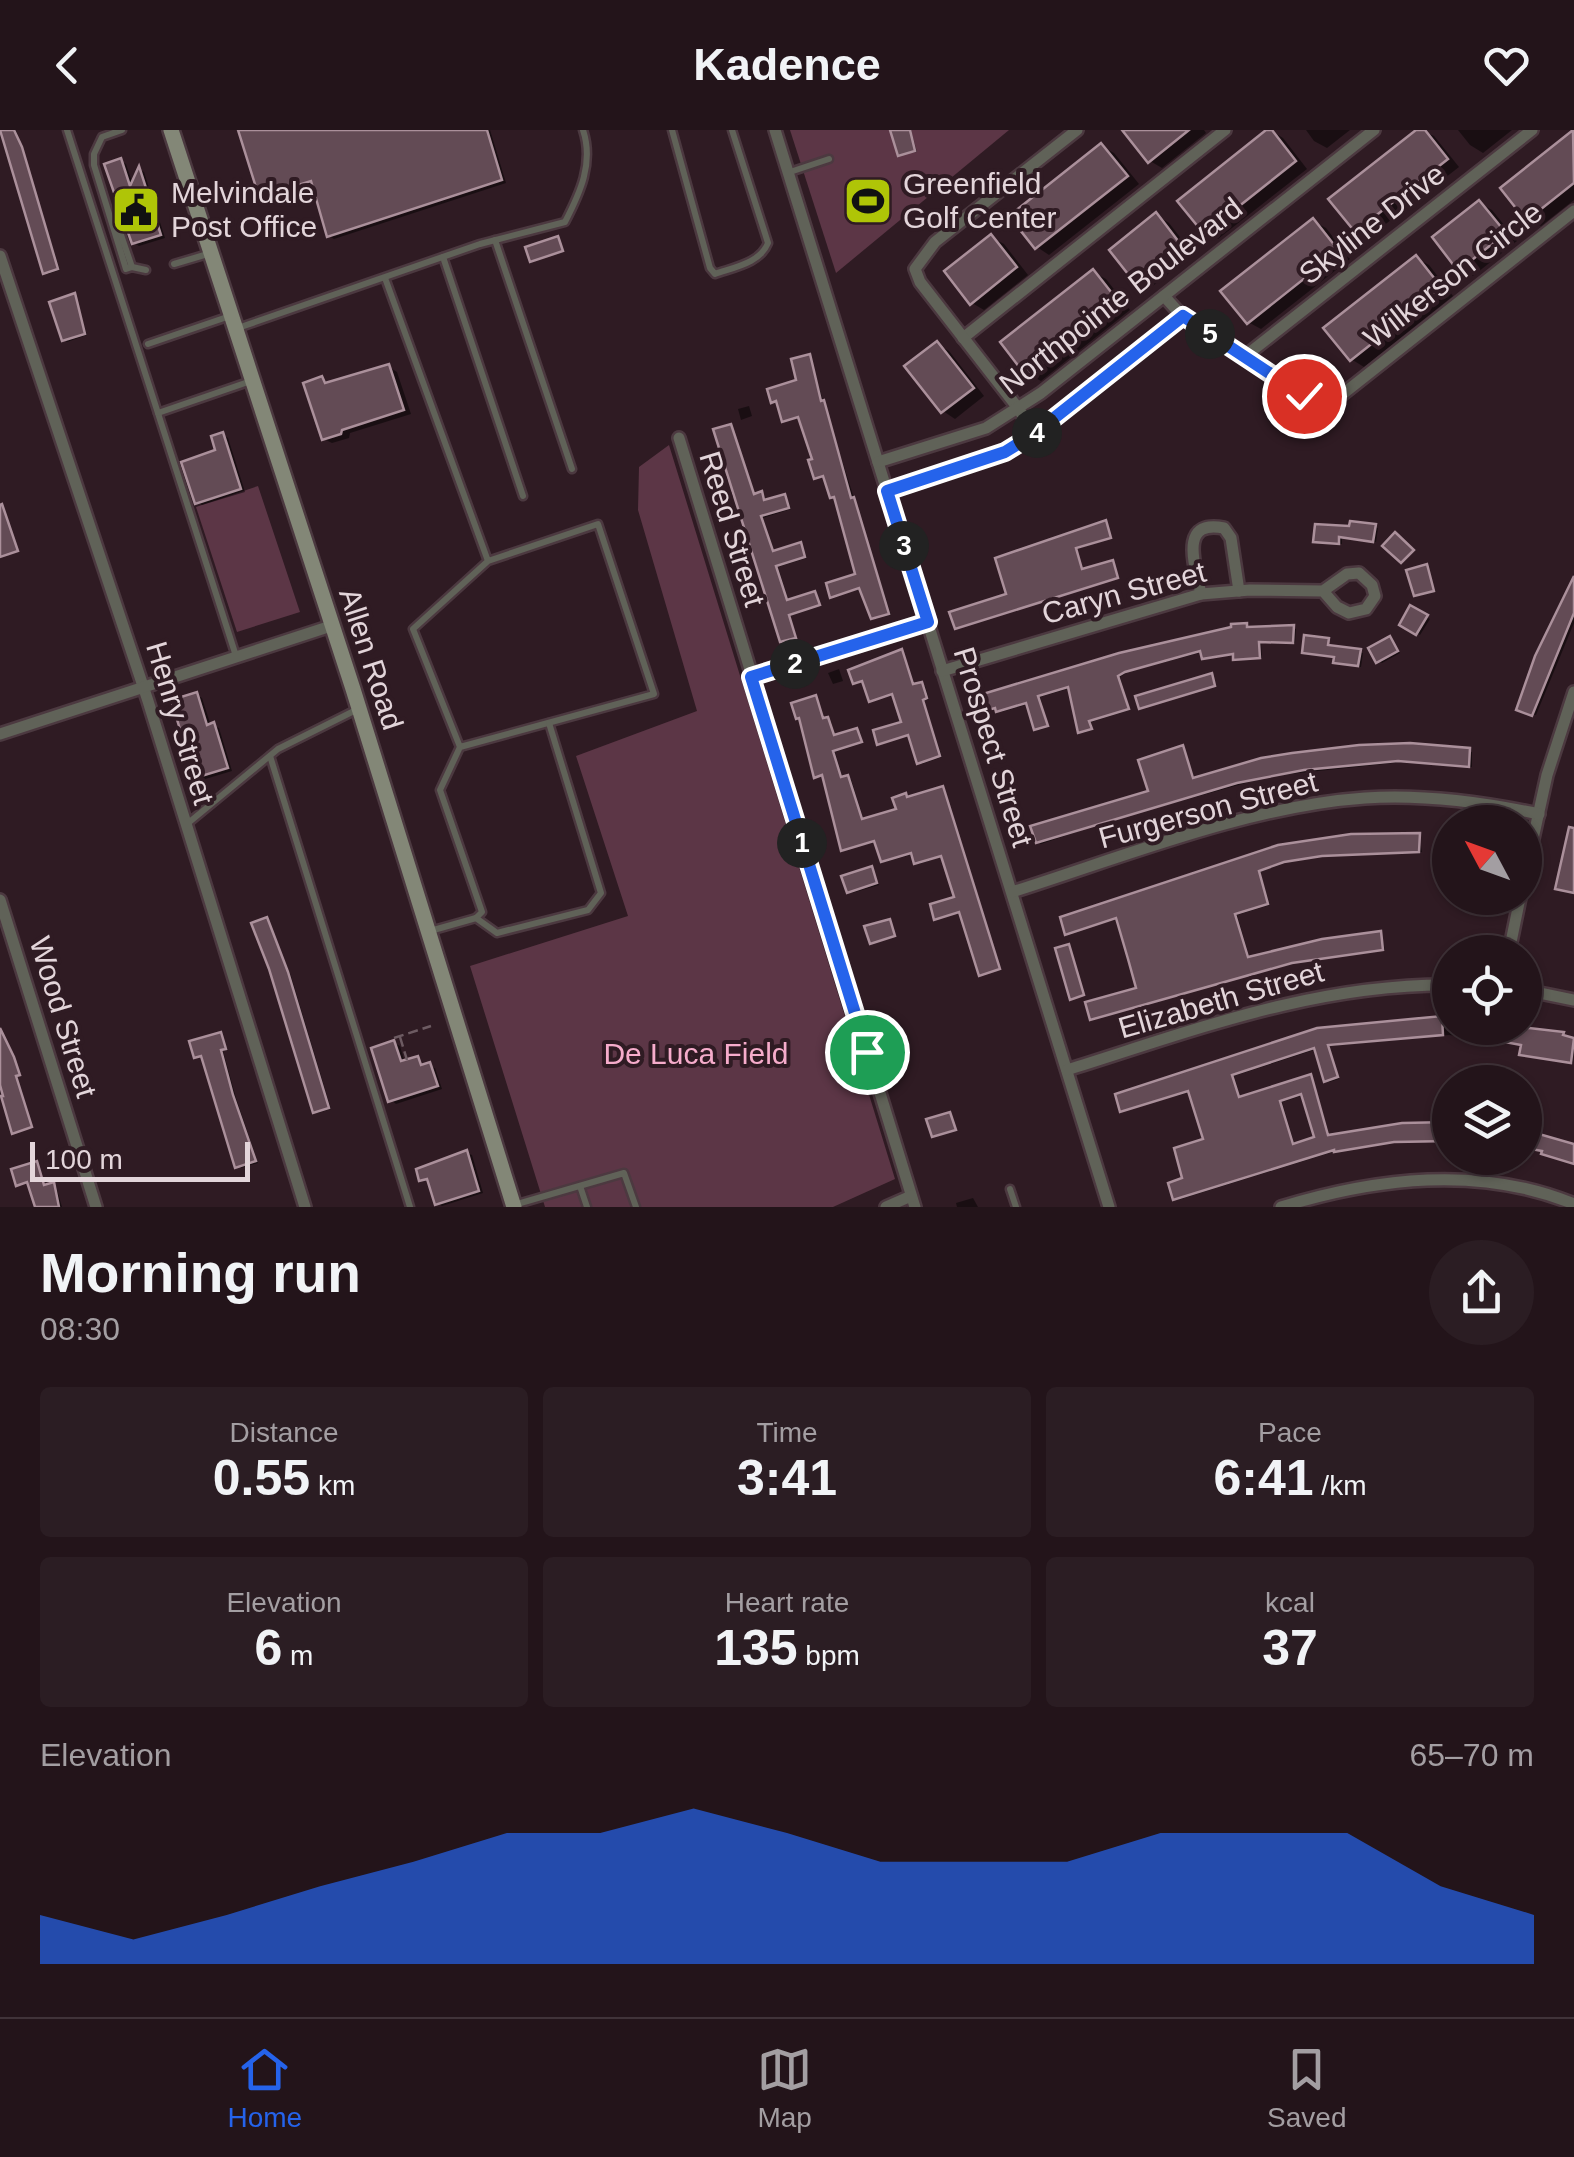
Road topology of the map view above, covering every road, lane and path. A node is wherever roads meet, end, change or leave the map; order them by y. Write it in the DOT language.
graph roads {
  1 [pos="67,130"];
  2 [pos="122,130"];
  3 [pos="172,130"];
  4 [pos="583,130"];
  5 [pos="672,130"];
  6 [pos="732,130"];
  7 [pos="775,130"];
  8 [pos="1077,130"];
  9 [pos="1225,130"];
  10 [pos="1374,130"];
  11 [pos="1532,130"];
  12 [pos="829,160"];
  13 [pos="788,172"];
  14 [pos="1574,212"];
  15 [pos="495,240"];
  16 [pos="211,253"];
  17 [pos="0,256"];
  18 [pos="443,257"];
  19 [pos="174,264"];
  20 [pos="146,270"];
  21 [pos="385,278"];
  22 [pos="1164,296"];
  23 [pos="1183,316"];
  24 [pos="233,322"];
  25 [pos="963,338"];
  26 [pos="148,344"];
  27 [pos="1244,357"];
  28 [pos="252,381"];
  29 [pos="1018,408"];
  30 [pos="158,413"];
  31 [pos="1034,434"];
  32 [pos="679,438"];
  33 [pos="878,462"];
  34 [pos="572,469"];
  35 [pos="887,491"];
  36 [pos="523,496"];
  37 [pos="488,561"];
  38 [pos="1323,590"];
  39 [pos="1239,591"];
  40 [pos="1201,594"];
  41 [pos="928,622"];
  42 [pos="331,626"];
  43 [pos="236,657"];
  44 [pos="942,671"];
  45 [pos="751,677"];
  46 [pos="143,686"];
  47 [pos="1574,692"];
  48 [pos="359,709"];
  49 [pos="549,723"];
  50 [pos="0,734"];
  51 [pos="460,747"];
  52 [pos="270,756"];
  53 [pos="1470,805"];
  54 [pos="1541,805"];
  55 [pos="186,825"];
  56 [pos="1012,892"];
  57 [pos="0,900"];
  58 [pos="476,918"];
  59 [pos="429,932"];
  60 [pos="1432,985"];
  61 [pos="1542,993"];
  62 [pos="1574,1000"];
  63 [pos="431,1026"];
  64 [pos="400,1036"];
  65 [pos="394,1038"];
  66 [pos="407,1060"];
  67 [pos="1067,1070"];
  68 [pos="580,1186"];
  69 [pos="1010,1189"];
  70 [pos="913,1202"];
  71 [pos="1574,1204"];
  72 [pos="511,1206"];
  73 [pos="96,1207"];
  74 [pos="305,1207"];
  75 [pos="410,1207"];
  76 [pos="587,1207"];
  77 [pos="636,1207"];
  78 [pos="886,1207"];
  79 [pos="1016,1207"];
  80 [pos="1109,1207"];
  81 [pos="1281,1207"];
  1 -- 30 [label="lane"];
  2 -- 20 [label="lane"];
  3 -- 16 [label="main road, Allen Road"];
  4 -- 15 [label="lane"];
  5 -- 6 [label="lane"];
  7 -- 13 [label="street, Prospect Street"];
  8 -- 25 [label="street"];
  9 -- 25 [label="street"];
  10 -- 22 [label="street, Northpointe Boulevard"];
  11 -- 27 [label="street, Skyline Drive"];
  12 -- 13 [label="lane"];
  13 -- 33 [label="street, Prospect Street"];
  14 -- 27 [label="street, Wilkerson Circle"];
  15 -- 18 [label="lane"];
  15 -- 34 [label="lane"];
  16 -- 19 [label="lane"];
  16 -- 24 [label="main road, Allen Road"];
  17 -- 46 [label="street, Henry Street"];
  18 -- 21 [label="lane"];
  18 -- 36 [label="lane"];
  21 -- 24 [label="lane"];
  21 -- 37 [label="lane"];
  22 -- 23 [label="street, Wilkerson Circle"];
  22 -- 29 [label="street, Northpointe Boulevard"];
  23 -- 27 [label="street, Wilkerson Circle"];
  23 -- 31 [label="street, Northpointe Boulevard"];
  24 -- 26 [label="lane"];
  24 -- 28 [label="main road, Allen Road"];
  25 -- 29 [label="street"];
  28 -- 30 [label="lane"];
  28 -- 42 [label="main road, Allen Road"];
  29 -- 31 [label="street"];
  29 -- 33 [label="street, Northpointe Boulevard"];
  30 -- 43 [label="lane"];
  31 -- 35 [label="street, Northpointe Boulevard"];
  32 -- 45 [label="street, Reed Street"];
  33 -- 35 [label="street, Prospect Street"];
  35 -- 41 [label="street, Prospect Street"];
  37 -- 49 [label="lane"];
  37 -- 51 [label="lane"];
  38 -- 39 [label="street, Caryn Street"];
  39 -- 40 [label="street, Caryn Street"];
  39 -- 40 [label="street"];
  40 -- 44 [label="street, Caryn Street"];
  41 -- 44 [label="street, Prospect Street"];
  41 -- 45 [label="street"];
  42 -- 43 [label="street"];
  42 -- 48 [label="main road, Allen Road"];
  43 -- 46 [label="street"];
  44 -- 56 [label="street, Prospect Street"];
  45 -- 70 [label="street, Reed Street"];
  46 -- 50 [label="street"];
  46 -- 55 [label="street, Henry Street"];
  47 -- 54 [label="street"];
  48 -- 52 [label="lane"];
  48 -- 59 [label="main road, Allen Road"];
  49 -- 51 [label="lane"];
  49 -- 58 [label="lane"];
  51 -- 58 [label="lane"];
  52 -- 55 [label="lane"];
  52 -- 75 [label="lane"];
  53 -- 56 [label="street, Furgerson Street"];
  55 -- 74 [label="street, Henry Street"];
  56 -- 67 [label="street, Prospect Street"];
  57 -- 73 [label="street, Wood Street"];
  58 -- 59 [label="lane"];
  59 -- 72 [label="main road, Allen Road"];
  60 -- 67 [label="street, Elizabeth Street"];
  61 -- 62 [label="street"];
  63 -- 64 [label="path"];
  64 -- 65 [label="path"];
  64 -- 66 [label="path"];
  67 -- 80 [label="street, Prospect Street"];
  68 -- 72 [label="lane"];
  68 -- 76 [label="lane"];
  68 -- 77 [label="lane"];
  69 -- 79 [label="lane"];
  70 -- 78 [label="street"];
  71 -- 81 [label="street"];
}
